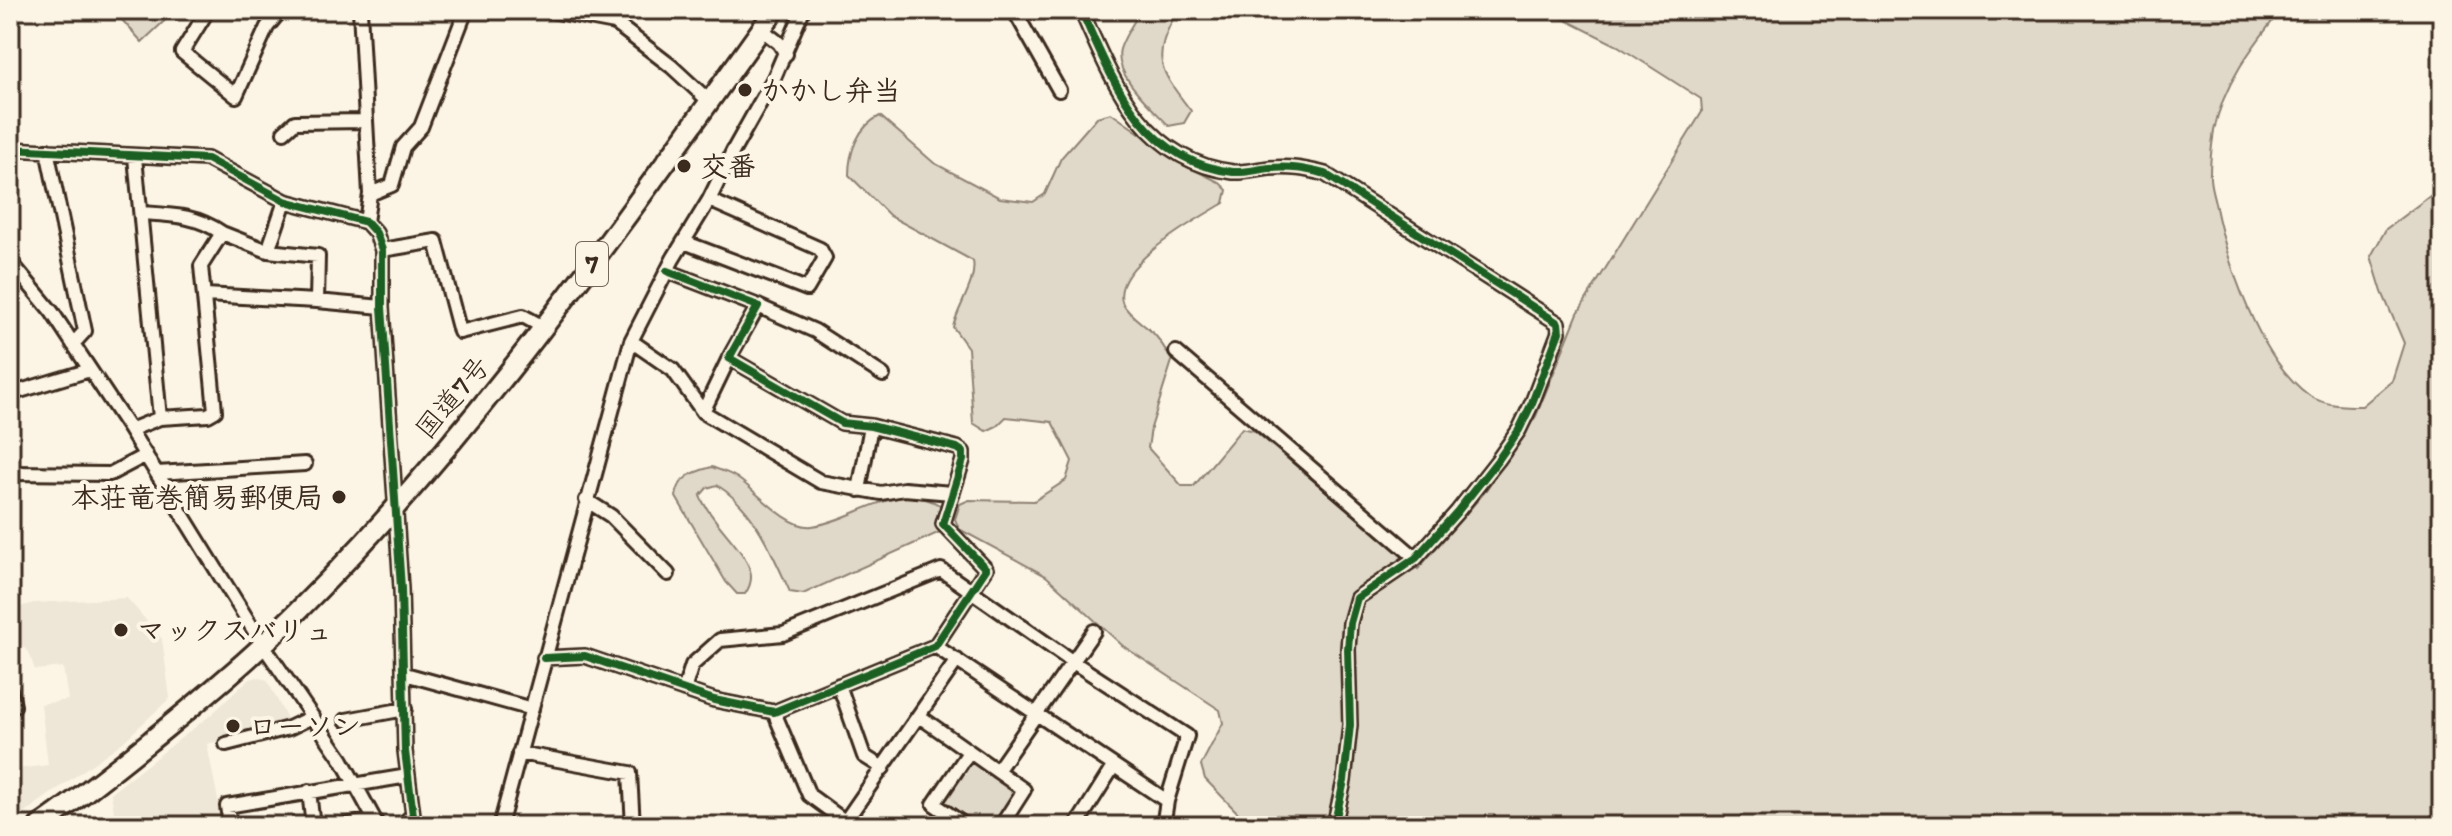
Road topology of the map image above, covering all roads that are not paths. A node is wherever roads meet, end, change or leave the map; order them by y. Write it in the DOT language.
graph roads {
  1 [pos="208,10"];
  2 [pos="281,10"];
  3 [pos="360,10"];
  4 [pos="466,10"];
  5 [pos="546,10"];
  6 [pos="775,10"];
  7 [pos="803,10"];
  8 [pos="1014,10"];
  9 [pos="1081,10"];
  10 [pos="615,17"];
  11 [pos="761,29"];
  12 [pos="786,54"];
  13 [pos="1059,90"];
  14 [pos="710,102"];
  15 [pos="365,121"];
  16 [pos="284,132"];
  17 [pos="10,149"];
  18 [pos="47,150"];
  19 [pos="135,157"];
  20 [pos="370,194"];
  21 [pos="709,200"];
  22 [pos="285,201"];
  23 [pos="141,213"];
  24 [pos="366,222"];
  25 [pos="222,233"];
  26 [pos="684,242"];
  27 [pos="382,250"];
  28 [pos="268,251"];
  29 [pos="10,261"];
  30 [pos="667,271"];
  31 [pos="205,295"];
  32 [pos="317,301"];
  33 [pos="758,306"];
  34 [pos="382,307"];
  35 [pos="545,328"];
  36 [pos="631,341"];
  37 [pos="73,344"];
  38 [pos="1176,352"];
  39 [pos="729,358"];
  40 [pos="90,370"];
  41 [pos="883,375"];
  42 [pos="10,394"];
  43 [pos="703,412"];
  44 [pos="160,418"];
  45 [pos="871,426"];
  46 [pos="130,430"];
  47 [pos="146,455"];
  48 [pos="305,464"];
  49 [pos="10,473"];
  50 [pos="157,473"];
  51 [pos="859,490"];
  52 [pos="952,493"];
  53 [pos="586,500"];
  54 [pos="395,506"];
  55 [pos="1416,558"];
  56 [pos="668,574"];
  57 [pos="971,591"];
  58 [pos="1094,631"];
  59 [pos="263,645"];
  60 [pos="935,646"];
  61 [pos="544,658"];
  62 [pos="957,660"];
  63 [pos="1073,662"];
  64 [pos="405,674"];
  65 [pos="839,685"];
  66 [pos="10,689"];
  67 [pos="684,690"];
  68 [pos="405,709"];
  69 [pos="532,709"];
  70 [pos="10,710"];
  71 [pos="774,712"];
  72 [pos="1035,715"];
  73 [pos="919,716"];
  74 [pos="312,717"];
  75 [pos="346,720"];
  76 [pos="226,744"];
  77 [pos="969,752"];
  78 [pos="519,753"];
  79 [pos="1113,767"];
  80 [pos="883,768"];
  81 [pos="997,771"];
  82 [pos="408,776"];
  83 [pos="355,783"];
  84 [pos="309,791"];
  85 [pos="1167,801"];
  86 [pos="376,823"];
  87 [pos="846,825"];
  88 [pos="963,825"];
  89 [pos="1079,825"];
  90 [pos="39,826"];
  91 [pos="230,826"];
  92 [pos="313,826"];
  93 [pos="339,826"];
  94 [pos="391,826"];
  95 [pos="500,826"];
  96 [pos="633,826"];
  97 [pos="1001,826"];
  98 [pos="1163,826"];
  99 [pos="1334,826"];
  1 -- 2 [label="street"];
  3 -- 15 [label="street"];
  4 -- 20 [label="street"];
  5 -- 10 [label="street"];
  6 -- 11 [label="highway, 国道7号 / 7"];
  7 -- 12 [label="street"];
  8 -- 13 [label="street"];
  9 -- 55 [label="street"];
  10 -- 14 [label="street"];
  11 -- 12 [label="street"];
  11 -- 14 [label="highway, 国道7号 / 7"];
  12 -- 21 [label="street"];
  14 -- 35 [label="highway, 国道7号 / 7"];
  15 -- 16 [label="street"];
  15 -- 20 [label="street"];
  17 -- 18 [label="street"];
  18 -- 19 [label="street"];
  18 -- 37 [label="street"];
  19 -- 22 [label="street"];
  19 -- 23 [label="street"];
  20 -- 24 [label="street"];
  21 -- 26 [label="street"];
  21 -- 26 [label="street"];
  22 -- 24 [label="street"];
  22 -- 28 [label="street"];
  23 -- 25 [label="street"];
  23 -- 44 [label="street"];
  24 -- 27 [label="street"];
  25 -- 28 [label="street"];
  25 -- 31 [label="street"];
  26 -- 30 [label="street"];
  27 -- 34 [label="street"];
  27 -- 35 [label="street"];
  28 -- 32 [label="street"];
  29 -- 37 [label="street"];
  30 -- 33 [label="street"];
  30 -- 36 [label="street"];
  31 -- 32 [label="street"];
  31 -- 44 [label="street"];
  32 -- 34 [label="street"];
  33 -- 39 [label="street"];
  33 -- 41 [label="street"];
  34 -- 54 [label="street"];
  35 -- 54 [label="highway, 国道7号 / 7"];
  36 -- 43 [label="street"];
  36 -- 53 [label="street"];
  37 -- 40 [label="street"];
  38 -- 55 [label="street"];
  39 -- 43 [label="street"];
  39 -- 45 [label="street"];
  40 -- 42 [label="street"];
  40 -- 46 [label="street"];
  43 -- 51 [label="street"];
  44 -- 46 [label="street"];
  45 -- 51 [label="street"];
  45 -- 52 [label="street"];
  46 -- 47 [label="street"];
  47 -- 49 [label="street"];
  47 -- 50 [label="street"];
  48 -- 50 [label="street"];
  50 -- 59 [label="street"];
  51 -- 52 [label="street"];
  52 -- 57 [label="street"];
  53 -- 56 [label="street"];
  53 -- 61 [label="street"];
  54 -- 59 [label="highway, 国道7号 / 7"];
  54 -- 64 [label="street"];
  55 -- 99 [label="street"];
  57 -- 60 [label="street"];
  57 -- 63 [label="street"];
  57 -- 67 [label="street"];
  58 -- 63 [label="street"];
  59 -- 74 [label="street"];
  59 -- 90 [label="highway, 国道7号 / 7"];
  60 -- 62 [label="street"];
  60 -- 65 [label="street"];
  61 -- 67 [label="street"];
  61 -- 69 [label="street"];
  62 -- 72 [label="street"];
  62 -- 73 [label="street"];
  63 -- 72 [label="street"];
  63 -- 85 [label="street"];
  64 -- 68 [label="street"];
  64 -- 69 [label="street"];
  65 -- 71 [label="street"];
  65 -- 80 [label="street"];
  66 -- 70 [label="street"];
  67 -- 71 [label="street"];
  68 -- 75 [label="street"];
  68 -- 82 [label="street"];
  69 -- 78 [label="street"];
  71 -- 87 [label="street"];
  72 -- 79 [label="street"];
  72 -- 81 [label="street"];
  73 -- 77 [label="street"];
  73 -- 80 [label="street"];
  74 -- 76 [label="street"];
  74 -- 83 [label="street"];
  77 -- 81 [label="street"];
  77 -- 88 [label="street"];
  78 -- 95 [label="street"];
  78 -- 96 [label="street"];
  79 -- 85 [label="street"];
  79 -- 89 [label="street"];
  80 -- 87 [label="street"];
  81 -- 97 [label="street"];
  82 -- 83 [label="street"];
  82 -- 94 [label="street"];
  83 -- 84 [label="street"];
  83 -- 86 [label="street"];
  84 -- 91 [label="street"];
  84 -- 92 [label="street"];
  85 -- 98 [label="street"];
  86 -- 93 [label="street"];
}
